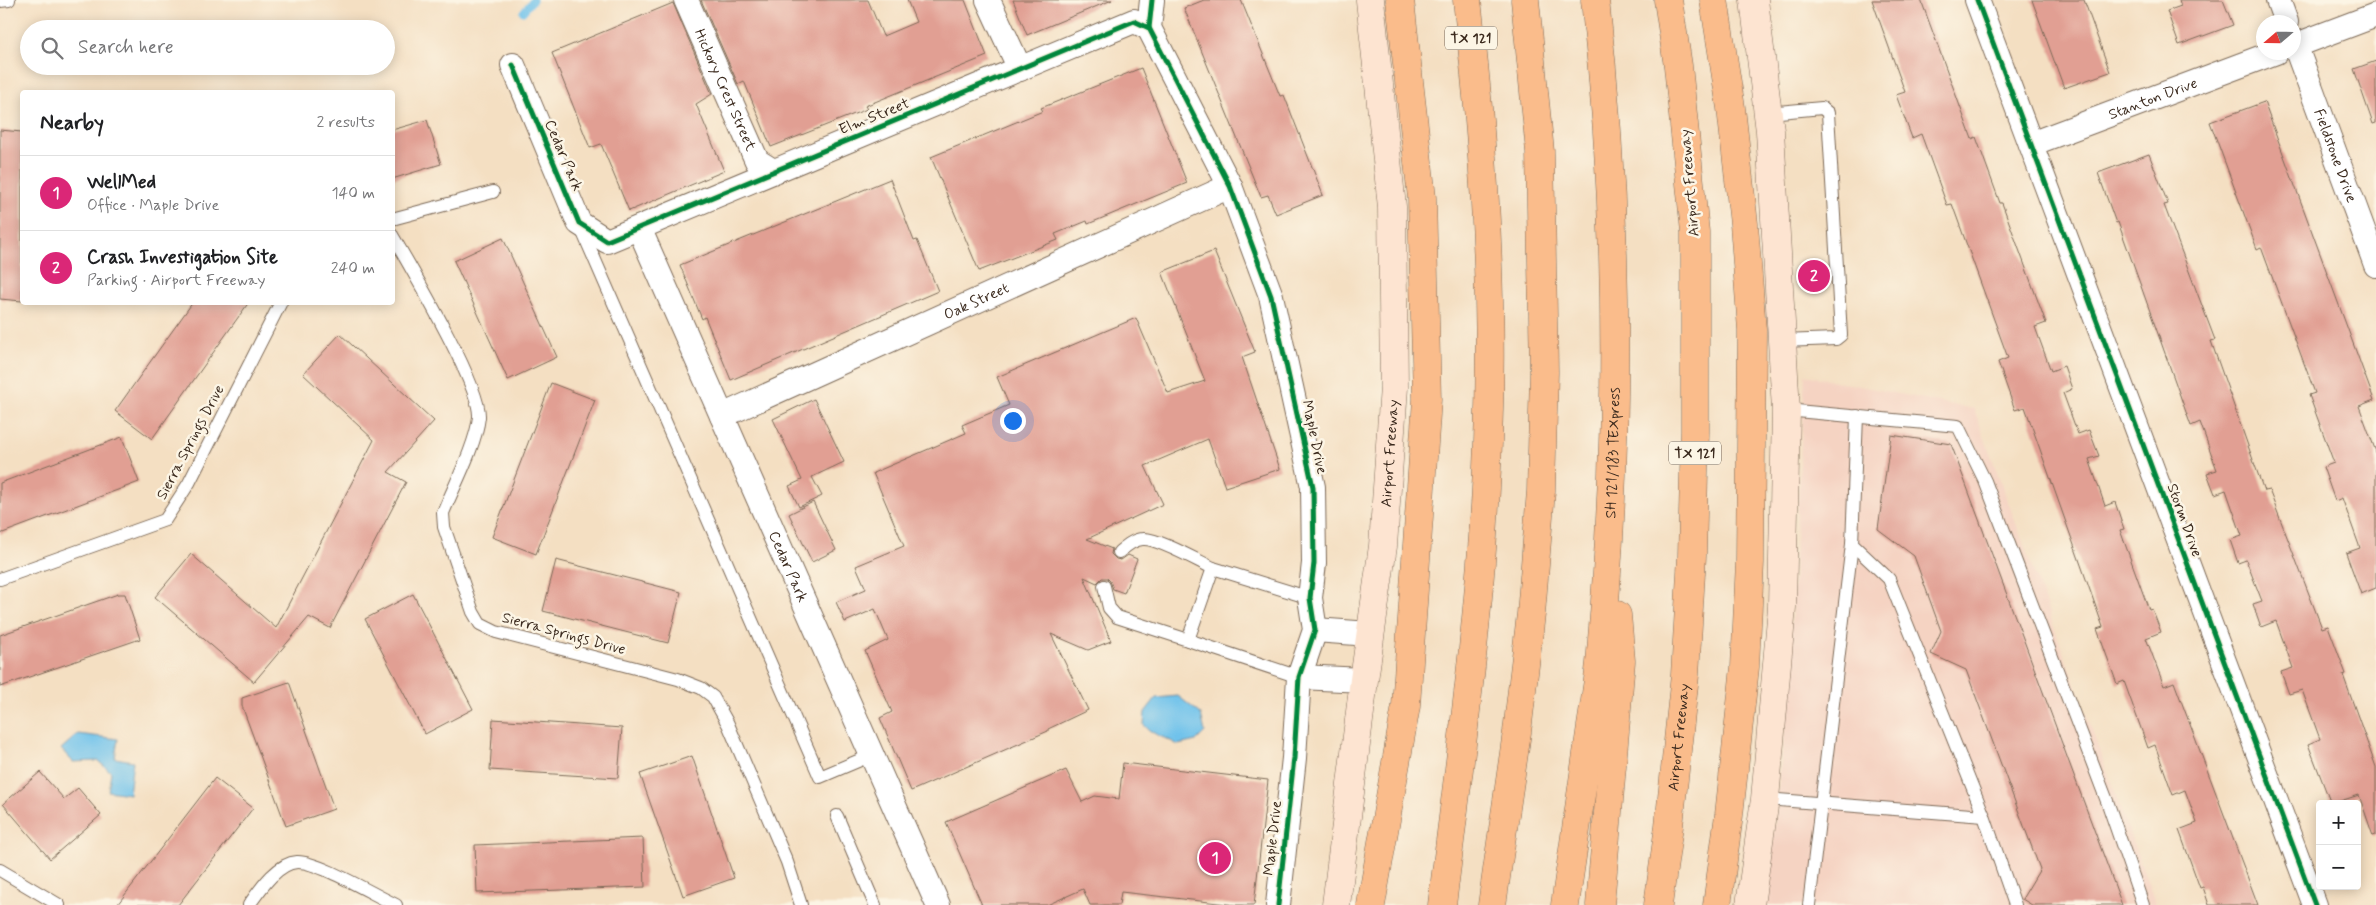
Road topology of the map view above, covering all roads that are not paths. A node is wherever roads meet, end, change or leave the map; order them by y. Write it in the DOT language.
graph roads {
  1 [pos="9,0"];
  2 [pos="686,0"];
  3 [pos="988,0"];
  4 [pos="1152,0"];
  5 [pos="1370,0"];
  6 [pos="1400,0"];
  7 [pos="1466,0"];
  8 [pos="1525,0"];
  9 [pos="1595,0"];
  10 [pos="1668,0"];
  11 [pos="1714,0"];
  12 [pos="1754,0"];
  13 [pos="1977,0"];
  14 [pos="2278,0"];
  15 [pos="0,1"];
  16 [pos="2283,15"];
  17 [pos="2376,15"];
  18 [pos="1148,28"];
  19 [pos="2301,42"];
  20 [pos="2256,59"];
  21 [pos="2295,60"];
  22 [pos="513,65"];
  23 [pos="1020,70"];
  24 [pos="1768,113"];
  25 [pos="2031,144"];
  26 [pos="773,171"];
  27 [pos="1230,186"];
  28 [pos="493,192"];
  29 [pos="395,217"];
  30 [pos="579,223"];
  31 [pos="639,228"];
  32 [pos="395,241"];
  33 [pos="2376,265"];
  34 [pos="280,305"];
  35 [pos="1782,342"];
  36 [pos="1786,410"];
  37 [pos="722,416"];
  38 [pos="1857,416"];
  39 [pos="1852,544"];
  40 [pos="1610,548"];
  41 [pos="1119,552"];
  42 [pos="1213,568"];
  43 [pos="0,579"];
  44 [pos="1104,586"];
  45 [pos="1310,598"];
  46 [pos="1315,630"];
  47 [pos="1370,634"];
  48 [pos="1188,640"];
  49 [pos="1299,678"];
  50 [pos="1364,680"];
  51 [pos="872,755"];
  52 [pos="1765,799"];
  53 [pos="1820,803"];
  54 [pos="837,816"];
  55 [pos="1984,816"];
  56 [pos="0,870"];
  57 [pos="59,905"];
  58 [pos="249,905"];
  59 [pos="396,905"];
  60 [pos="801,905"];
  61 [pos="875,905"];
  62 [pos="938,905"];
  63 [pos="1278,905"];
  64 [pos="1336,905"];
  65 [pos="1371,905"];
  66 [pos="1442,905"];
  67 [pos="1492,905"];
  68 [pos="1565,905"];
  69 [pos="1600,905"];
  70 [pos="1658,905"];
  71 [pos="1717,905"];
  72 [pos="1750,905"];
  73 [pos="1809,905"];
  74 [pos="2015,905"];
  75 [pos="2143,905"];
  76 [pos="2315,905"];
  1 -- 15 [label="lane"];
  2 -- 26 [label="street, Hickory Crest Street"];
  3 -- 23 [label="street"];
  4 -- 18 [label="street"];
  5 -- 47 [label="main road, Airport Freeway"];
  6 -- 65 [label="highway"];
  7 -- 66 [label="highway, TX 121"];
  8 -- 67 [label="highway"];
  9 -- 40 [label="highway, SH 121/183 TEXpress"];
  10 -- 70 [label="highway, Airport Freeway / TX 121"];
  11 -- 71 [label="highway"];
  12 -- 24 [label="main road"];
  13 -- 25 [label="street, Storm Drive"];
  14 -- 16 [label="street"];
  17 -- 19 [label="street, Stanton Drive"];
  18 -- 23 [label="street, Elm Street"];
  18 -- 27 [label="street, Maple Drive"];
  20 -- 25 [label="street, Stanton Drive"];
  21 -- 33 [label="street, Fieldstone Drive"];
  22 -- 30 [label="street, Cedar Park"];
  23 -- 26 [label="street, Elm Street"];
  24 -- 35 [label="main road"];
  24 -- 35 [label="lane"];
  25 -- 76 [label="street, Storm Drive"];
  26 -- 31 [label="street, Elm Street"];
  27 -- 37 [label="street, Oak Street"];
  27 -- 45 [label="street, Maple Drive"];
  28 -- 29 [label="lane"];
  30 -- 31 [label="street, Elm Street"];
  30 -- 51 [label="lane"];
  31 -- 37 [label="street, Cedar Park"];
  32 -- 60 [label="lane, Sierra Springs Drive"];
  34 -- 43 [label="lane, Sierra Springs Drive"];
  35 -- 36 [label="main road"];
  36 -- 38 [label="lane"];
  36 -- 52 [label="main road"];
  37 -- 51 [label="street, Cedar Park"];
  38 -- 39 [label="lane"];
  38 -- 75 [label="lane"];
  39 -- 53 [label="lane"];
  39 -- 55 [label="lane"];
  40 -- 68 [label="highway, SH 121/183 TEXpress"];
  40 -- 69 [label="highway"];
  41 -- 42 [label="lane"];
  42 -- 45 [label="lane"];
  42 -- 48 [label="lane"];
  44 -- 48 [label="lane"];
  45 -- 46 [label="street, Maple Drive"];
  46 -- 47 [label="street"];
  46 -- 49 [label="street, Maple Drive"];
  47 -- 50 [label="main road, Airport Freeway"];
  48 -- 49 [label="lane"];
  49 -- 50 [label="street"];
  49 -- 63 [label="street, Maple Drive"];
  50 -- 64 [label="main road, Airport Freeway"];
  51 -- 62 [label="street, Cedar Park"];
  52 -- 53 [label="lane"];
  52 -- 72 [label="main road"];
  53 -- 55 [label="lane"];
  53 -- 73 [label="lane"];
  54 -- 61 [label="lane"];
  55 -- 74 [label="lane"];
  56 -- 57 [label="lane"];
  58 -- 59 [label="lane"];
}
